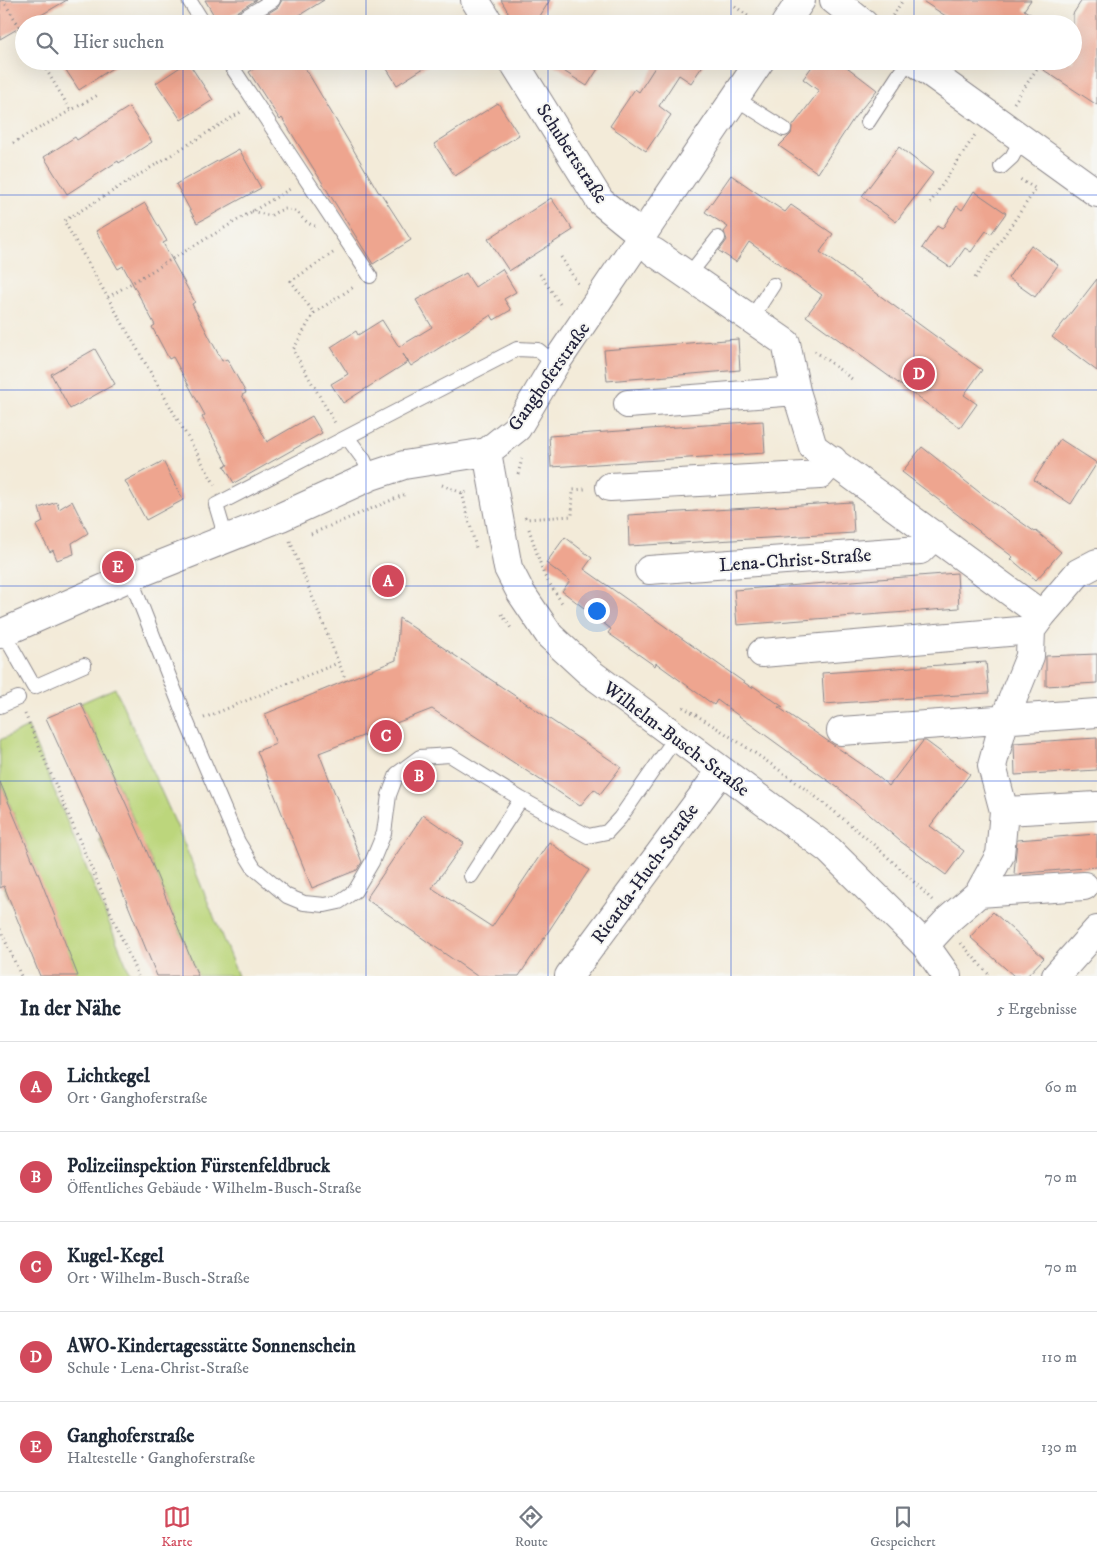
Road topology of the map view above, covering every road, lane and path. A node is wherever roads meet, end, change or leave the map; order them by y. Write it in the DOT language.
graph roads {
  1 [pos="3,0"];
  2 [pos="189,0"];
  3 [pos="273,0"];
  4 [pos="475,0"];
  5 [pos="801,0"];
  6 [pos="834,0"];
  7 [pos="903,0"];
  8 [pos="735,6"];
  9 [pos="198,15"];
  10 [pos="249,15"];
  11 [pos="484,15"];
  12 [pos="746,15"];
  13 [pos="791,15"];
  14 [pos="861,15"];
  15 [pos="885,15"];
  16 [pos="15,19"];
  17 [pos="46,70"];
  18 [pos="234,70"];
  19 [pos="519,70"];
  20 [pos="754,70"];
  21 [pos="902,70"];
  22 [pos="925,70"];
  23 [pos="1036,70"];
  24 [pos="98,96"];
  25 [pos="735,98"];
  26 [pos="256,103"];
  27 [pos="71,111"];
  28 [pos="868,122"];
  29 [pos="784,129"];
  30 [pos="999,132"];
  31 [pos="13,143"];
  32 [pos="1001,167"];
  33 [pos="305,179"];
  34 [pos="1097,193"];
  35 [pos="930,203"];
  36 [pos="252,211"];
  37 [pos="340,231"];
  38 [pos="718,238"];
  39 [pos="348,244"];
  40 [pos="648,244"];
  41 [pos="540,274"];
  42 [pos="370,276"];
  43 [pos="688,276"];
  44 [pos="975,278"];
  45 [pos="772,285"];
  46 [pos="108,297"];
  47 [pos="314,313"];
  48 [pos="751,319"];
  49 [pos="578,332"];
  50 [pos="786,343"];
  51 [pos="555,364"];
  52 [pos="852,379"];
  53 [pos="796,391"];
  54 [pos="628,404"];
  55 [pos="347,437"];
  56 [pos="487,452"];
  57 [pos="833,460"];
  58 [pos="521,462"];
  59 [pos="371,476"];
  60 [pos="433,482"];
  61 [pos="610,486"];
  62 [pos="494,489"];
  63 [pos="415,490"];
  64 [pos="224,500"];
  65 [pos="523,512"];
  66 [pos="281,517"];
  67 [pos="526,519"];
  68 [pos="308,535"];
  69 [pos="935,535"];
  70 [pos="299,539"];
  71 [pos="222,541"];
  72 [pos="290,543"];
  73 [pos="282,546"];
  74 [pos="1097,563"];
  75 [pos="649,570"];
  76 [pos="130,577"];
  77 [pos="563,605"];
  78 [pos="1036,622"];
  79 [pos="2,633"];
  80 [pos="762,652"];
  81 [pos="338,663"];
  82 [pos="84,665"];
  83 [pos="346,681"];
  84 [pos="18,698"];
  85 [pos="676,703"];
  86 [pos="0,706"];
  87 [pos="1097,713"];
  88 [pos="1005,718"];
  89 [pos="188,725"];
  90 [pos="841,731"];
  91 [pos="676,737"];
  92 [pos="721,770"];
  93 [pos="521,799"];
  94 [pos="1097,806"];
  95 [pos="1004,811"];
  96 [pos="472,876"];
  97 [pos="1084,886"];
  98 [pos="979,893"];
  99 [pos="947,922"];
  100 [pos="0,928"];
  101 [pos="1097,930"];
  102 [pos="925,945"];
  103 [pos="21,976"];
  104 [pos="138,976"];
  105 [pos="569,976"];
  106 [pos="947,976"];
  107 [pos="990,976"];
  108 [pos="1056,976"];
  1 -- 16 [label="path"];
  2 -- 9 [label="lane"];
  3 -- 10 [label="lane"];
  4 -- 11 [label="street"];
  5 -- 13 [label="street"];
  6 -- 14 [label="street"];
  7 -- 15 [label="path"];
  8 -- 12 [label="path"];
  17 -- 27 [label="path"];
  18 -- 26 [label="lane"];
  19 -- 40 [label="street, Schubertstraße"];
  20 -- 25 [label="street, Ganghoferstraße"];
  21 -- 28 [label="lane"];
  22 -- 30 [label="street"];
  23 -- 30 [label="path"];
  24 -- 27 [label="path"];
  25 -- 29 [label="lane"];
  25 -- 40 [label="street, Ganghoferstraße"];
  26 -- 33 [label="lane"];
  26 -- 46 [label="path"];
  27 -- 31 [label="path"];
  30 -- 32 [label="lane"];
  30 -- 34 [label="street"];
  30 -- 35 [label="path"];
  32 -- 44 [label="path"];
  33 -- 36 [label="path"];
  33 -- 37 [label="lane"];
  36 -- 37 [label="path"];
  36 -- 46 [label="path"];
  37 -- 39 [label="lane"];
  38 -- 43 [label="lane"];
  39 -- 42 [label="lane"];
  39 -- 47 [label="path"];
  40 -- 43 [label="street"];
  40 -- 49 [label="street, Ganghoferstraße"];
  41 -- 49 [label="path"];
  42 -- 47 [label="path"];
  43 -- 48 [label="street"];
  45 -- 48 [label="lane"];
  46 -- 64 [label="path"];
  47 -- 55 [label="path"];
  48 -- 50 [label="street"];
  49 -- 51 [label="street, Ganghoferstraße"];
  50 -- 52 [label="path"];
  50 -- 53 [label="street"];
  51 -- 55 [label="lane"];
  51 -- 56 [label="street, Ganghoferstraße"];
  53 -- 54 [label="street"];
  53 -- 57 [label="street"];
  55 -- 59 [label="lane"];
  55 -- 64 [label="lane"];
  56 -- 59 [label="street, Ganghoferstraße"];
  56 -- 62 [label="street, Wilhelm-Busch-Straße"];
  57 -- 61 [label="street"];
  57 -- 69 [label="street"];
  58 -- 62 [label="path"];
  59 -- 66 [label="street, Ganghoferstraße"];
  60 -- 62 [label="path"];
  61 -- 67 [label="path"];
  62 -- 91 [label="street, Wilhelm-Busch-Straße"];
  63 -- 68 [label="path"];
  64 -- 71 [label="lane"];
  65 -- 67 [label="path"];
  66 -- 71 [label="street, Ganghoferstraße"];
  66 -- 72 [label="path"];
  67 -- 77 [label="path"];
  69 -- 75 [label="street, Lena-Christ-Straße"];
  69 -- 78 [label="street"];
  70 -- 72 [label="path"];
  71 -- 76 [label="street, Ganghoferstraße"];
  72 -- 73 [label="path"];
  72 -- 81 [label="path"];
  74 -- 78 [label="street"];
  76 -- 79 [label="street, Ganghoferstraße"];
  76 -- 89 [label="lane"];
  78 -- 80 [label="street"];
  78 -- 88 [label="street"];
  79 -- 82 [label="lane"];
  81 -- 83 [label="path"];
  81 -- 89 [label="path"];
  84 -- 86 [label="lane"];
  84 -- 104 [label="path"];
  85 -- 99 [label="path"];
  87 -- 88 [label="street"];
  88 -- 90 [label="street"];
  88 -- 95 [label="street"];
  89 -- 93 [label="lane"];
  91 -- 92 [label="street, Wilhelm-Busch-Straße"];
  91 -- 93 [label="lane"];
  92 -- 102 [label="street, Wilhelm-Busch-Straße"];
  92 -- 105 [label="street, Ricarda-Huch-Straße"];
  93 -- 96 [label="lane"];
  94 -- 95 [label="street"];
  95 -- 98 [label="street"];
  97 -- 98 [label="street"];
  98 -- 99 [label="street"];
  99 -- 102 [label="street"];
  99 -- 107 [label="path"];
  100 -- 103 [label="path"];
  101 -- 108 [label="street"];
  102 -- 106 [label="street, Wilhelm-Busch-Straße"];
}
